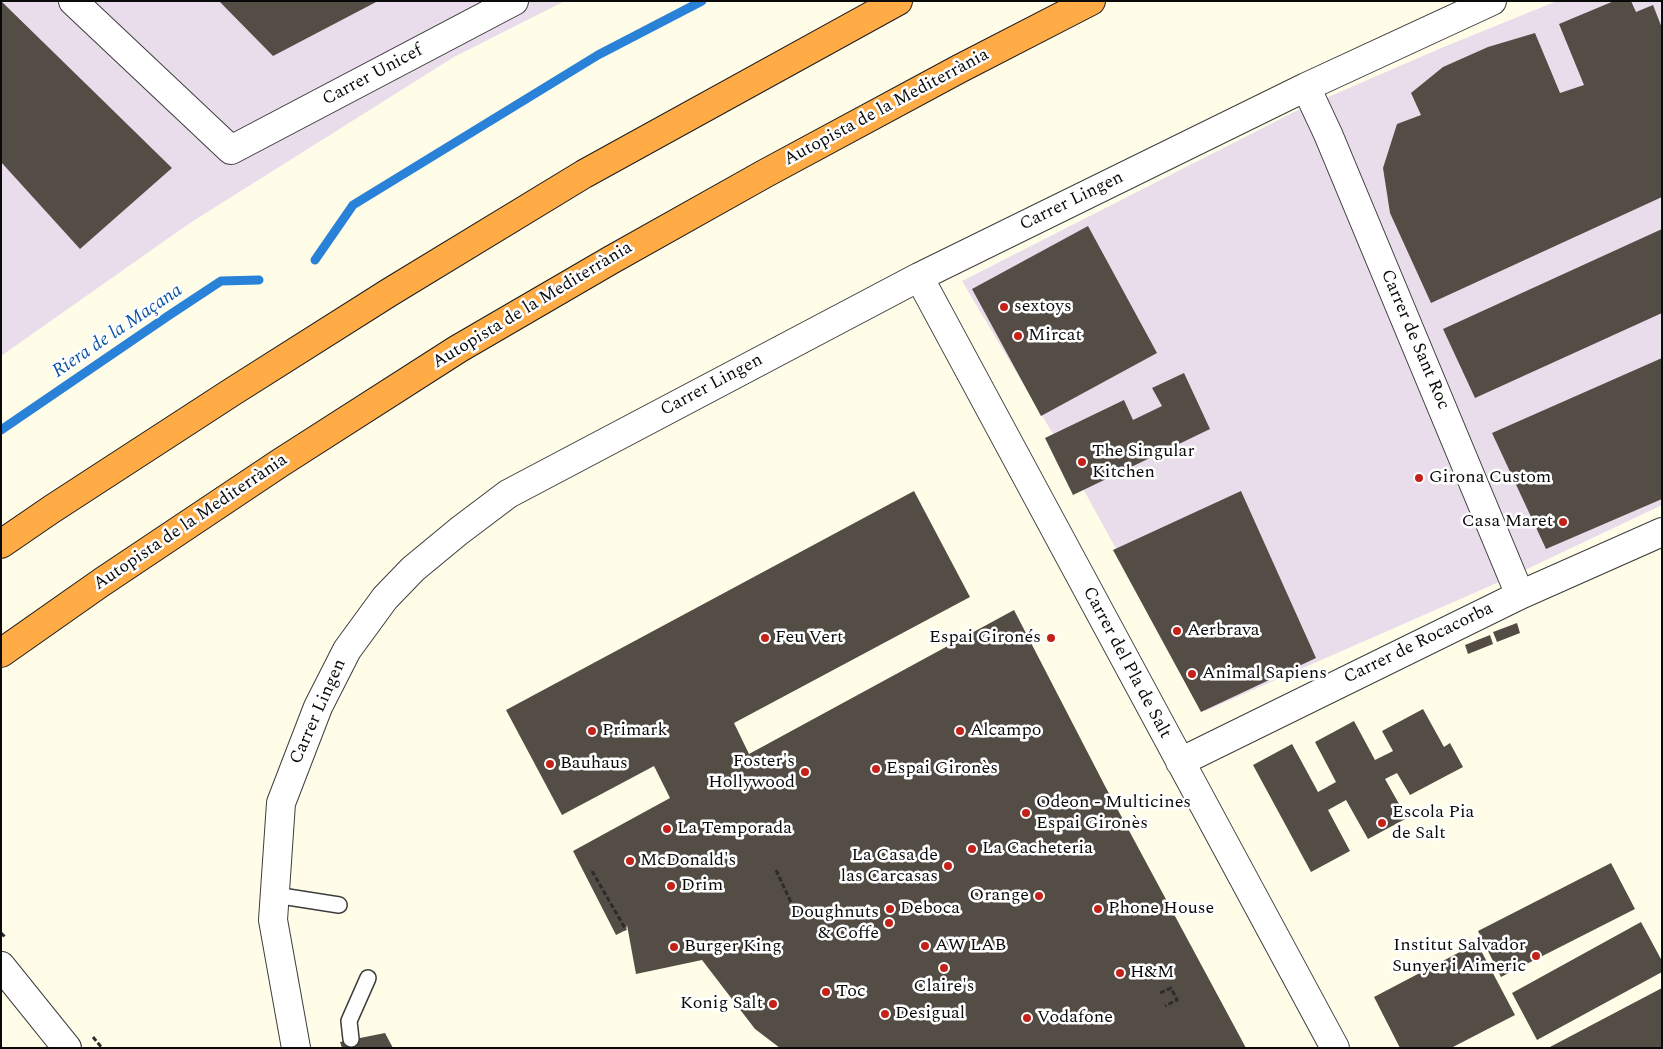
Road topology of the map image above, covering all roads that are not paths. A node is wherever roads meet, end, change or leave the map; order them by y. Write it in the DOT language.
graph roads {
  1 [pos="73,1"];
  2 [pos="514,1"];
  3 [pos="898,1"];
  4 [pos="1091,1"];
  5 [pos="1492,1"];
  6 [pos="1306,87"];
  7 [pos="919,277"];
  8 [pos="1662,532"];
  9 [pos="1,544"];
  10 [pos="1520,595"];
  11 [pos="1,653"];
  12 [pos="1180,762"];
  13 [pos="275,895"];
  14 [pos="339,905"];
  15 [pos="1,966"];
  16 [pos="368,978"];
  17 [pos="352,1039"];
  18 [pos="67,1048"];
  19 [pos="296,1048"];
  20 [pos="1335,1048"];
  1 -- 2 [label="street, Carrer Unicef"];
  3 -- 9 [label="highway"];
  4 -- 11 [label="highway, Autopista de la Mediterrània"];
  5 -- 6 [label="street, Carrer Lingen"];
  6 -- 7 [label="street, Carrer Lingen"];
  6 -- 10 [label="street, Carrer de Sant Roc"];
  7 -- 12 [label="street, Carrer del Pla de Salt"];
  7 -- 13 [label="street, Carrer Lingen"];
  8 -- 10 [label="street, Carrer de Rocacorba"];
  10 -- 12 [label="street, Carrer de Rocacorba"];
  12 -- 20 [label="street, Carrer del Pla de Salt"];
  13 -- 14 [label="lane"];
  13 -- 19 [label="street, Carrer Lingen"];
  15 -- 18 [label="street"];
  16 -- 17 [label="lane"];
}
